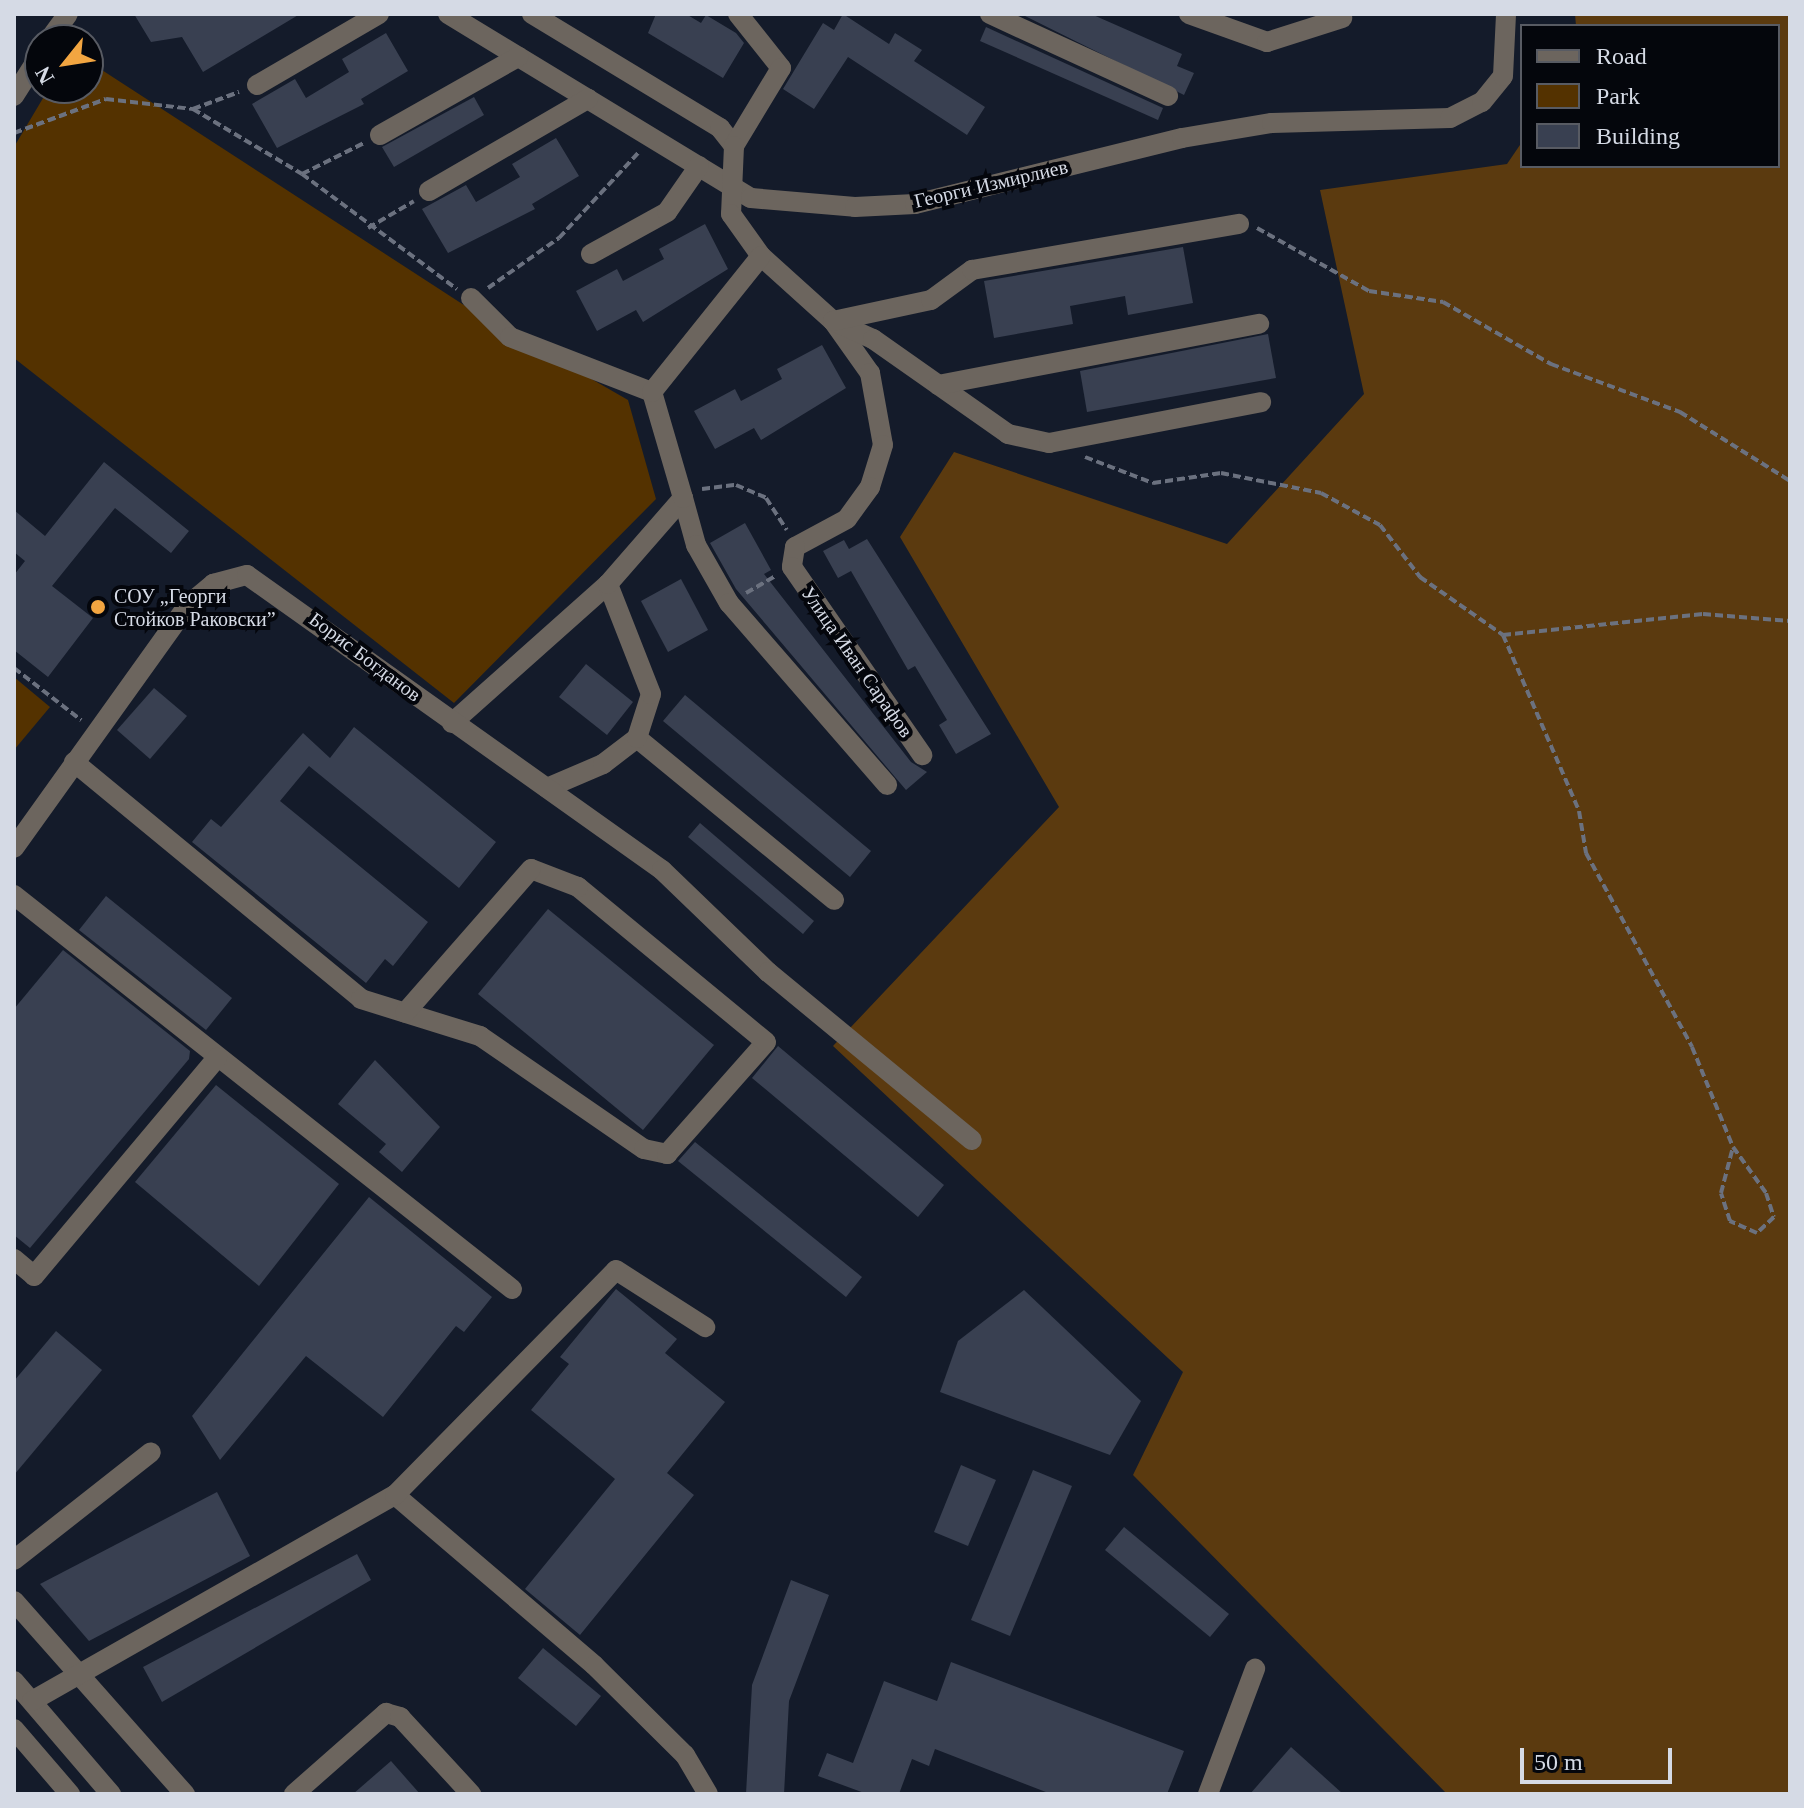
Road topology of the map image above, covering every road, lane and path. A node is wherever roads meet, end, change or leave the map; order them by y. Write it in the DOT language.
graph roads {
  1 [pos="379,14"];
  2 [pos="448,14"];
  3 [pos="532,14"];
  4 [pos="738,14"];
  5 [pos="990,14"];
  6 [pos="1189,14"];
  7 [pos="1506,14"];
  8 [pos="1343,15"];
  9 [pos="518,57"];
  10 [pos="257,85"];
  11 [pos="1168,96"];
  12 [pos="588,99"];
  13 [pos="193,109"];
  14 [pos="14,133"];
  15 [pos="380,135"];
  16 [pos="651,137"];
  17 [pos="734,146"];
  18 [pos="699,166"];
  19 [pos="302,174"];
  20 [pos="729,184"];
  21 [pos="429,191"];
  22 [pos="1239,224"];
  23 [pos="368,228"];
  24 [pos="591,254"];
  25 [pos="761,256"];
  26 [pos="471,298"];
  27 [pos="833,321"];
  28 [pos="1259,324"];
  29 [pos="938,385"];
  30 [pos="652,392"];
  31 [pos="1261,402"];
  32 [pos="1049,443"];
  33 [pos="1790,481"];
  34 [pos="683,498"];
  35 [pos="794,557"];
  36 [pos="608,584"];
  37 [pos="729,603"];
  38 [pos="1790,621"];
  39 [pos="1503,635"];
  40 [pos="14,668"];
  41 [pos="452,723"];
  42 [pos="96,732"];
  43 [pos="637,738"];
  44 [pos="922,755"];
  45 [pos="74,762"];
  46 [pos="887,785"];
  47 [pos="547,788"];
  48 [pos="14,848"];
  49 [pos="14,895"];
  50 [pos="834,900"];
  51 [pos="405,1013"];
  52 [pos="217,1058"];
  53 [pos="972,1140"];
  54 [pos="1733,1147"];
  55 [pos="14,1259"];
  56 [pos="512,1289"];
  57 [pos="705,1327"];
  58 [pos="151,1452"];
  59 [pos="395,1495"];
  60 [pos="14,1560"];
  61 [pos="14,1601"];
  62 [pos="1255,1669"];
  63 [pos="75,1676"];
  64 [pos="14,1681"];
  65 [pos="32,1701"];
  66 [pos="14,1729"];
  67 [pos="70,1794"];
  68 [pos="111,1794"];
  69 [pos="185,1794"];
  70 [pos="294,1794"];
  71 [pos="471,1794"];
  72 [pos="708,1794"];
  73 [pos="1208,1794"];
  1 -- 10 [label="street"];
  2 -- 9 [label="street, Георги Измирлиев"];
  3 -- 17 [label="street"];
  4 -- 17 [label="street"];
  5 -- 11 [label="street"];
  6 -- 8 [label="street"];
  7 -- 20 [label="street, Георги Измирлиев"];
  9 -- 12 [label="street, Георги Измирлиев"];
  9 -- 15 [label="street"];
  10 -- 13 [label="path"];
  12 -- 16 [label="street, Георги Измирлиев"];
  12 -- 21 [label="street"];
  13 -- 14 [label="path"];
  13 -- 19 [label="path"];
  15 -- 19 [label="path"];
  16 -- 18 [label="street, Георги Измирлиев"];
  16 -- 26 [label="path"];
  17 -- 20 [label="street"];
  18 -- 20 [label="street, Георги Измирлиев"];
  18 -- 24 [label="street"];
  19 -- 23 [label="path"];
  20 -- 25 [label="street"];
  21 -- 23 [label="path"];
  22 -- 27 [label="street"];
  22 -- 33 [label="path"];
  23 -- 26 [label="path"];
  25 -- 27 [label="street"];
  25 -- 30 [label="street"];
  26 -- 30 [label="street"];
  27 -- 29 [label="street"];
  27 -- 35 [label="street"];
  28 -- 29 [label="street"];
  29 -- 32 [label="street"];
  30 -- 34 [label="street"];
  31 -- 32 [label="street"];
  32 -- 39 [label="path"];
  34 -- 35 [label="path"];
  34 -- 36 [label="street"];
  34 -- 37 [label="street"];
  35 -- 37 [label="path"];
  35 -- 44 [label="street, Улица Иван Сарафов"];
  36 -- 41 [label="street"];
  36 -- 43 [label="street"];
  37 -- 46 [label="street"];
  38 -- 39 [label="path"];
  39 -- 54 [label="path"];
  40 -- 42 [label="path"];
  41 -- 42 [label="street, Борис Богданов"];
  41 -- 47 [label="street, Борис Богданов"];
  42 -- 45 [label="street, Борис Богданов"];
  43 -- 47 [label="street"];
  43 -- 50 [label="street"];
  45 -- 48 [label="street, Борис Богданов"];
  45 -- 51 [label="street"];
  47 -- 53 [label="street, Борис Богданов"];
  49 -- 52 [label="street"];
  51 -- 51 [label="street"];
  52 -- 55 [label="street"];
  52 -- 56 [label="street"];
  54 -- 54 [label="path"];
  57 -- 59 [label="street"];
  58 -- 60 [label="street"];
  59 -- 63 [label="street"];
  59 -- 72 [label="street"];
  61 -- 63 [label="street"];
  62 -- 73 [label="street"];
  63 -- 65 [label="street"];
  63 -- 69 [label="street"];
  64 -- 65 [label="street"];
  65 -- 68 [label="street"];
  66 -- 67 [label="street"];
  70 -- 71 [label="street"];
}
